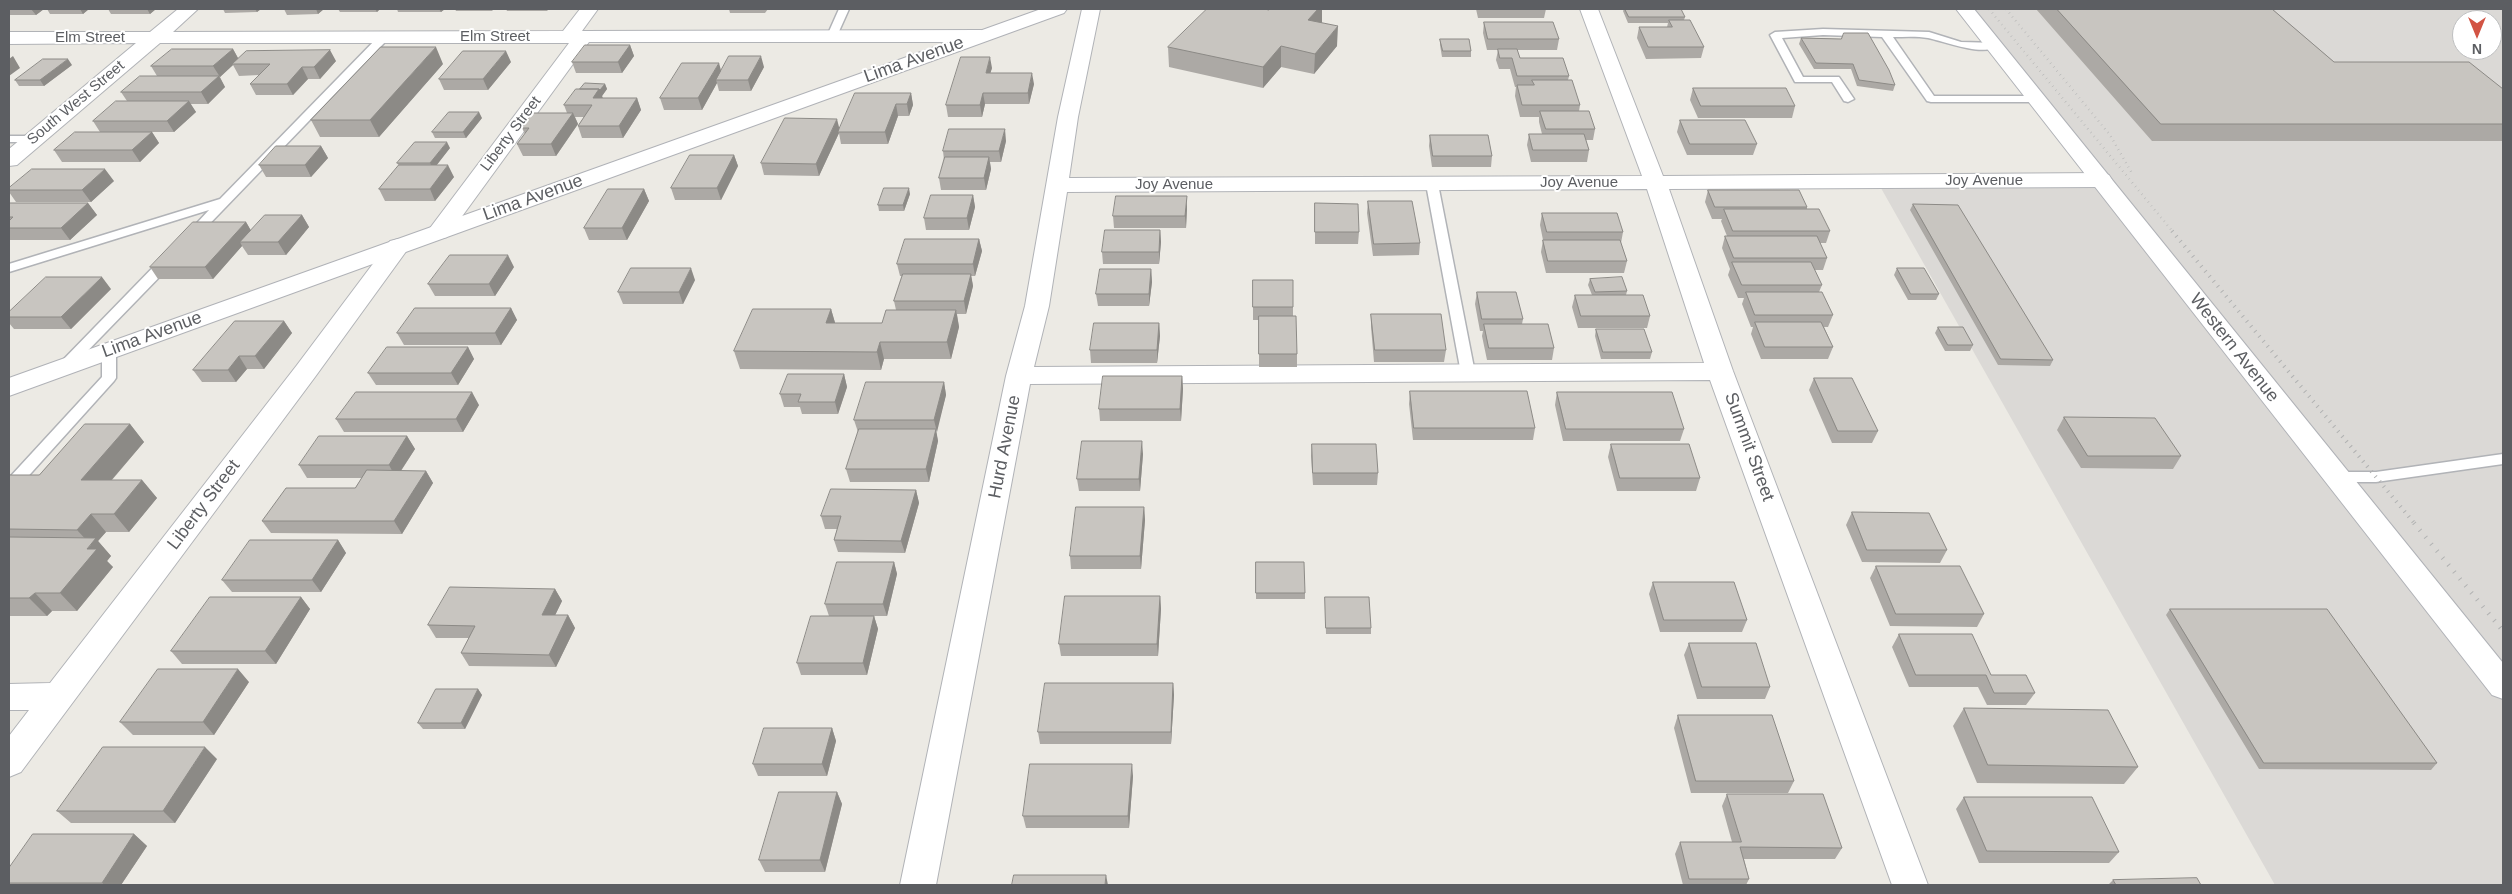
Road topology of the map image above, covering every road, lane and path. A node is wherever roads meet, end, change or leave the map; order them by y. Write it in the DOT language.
graph roads {
  1 [pos="189,9"];
  2 [pos="589,9"];
  3 [pos="844,9"];
  4 [pos="1058,9"];
  5 [pos="1091,9"];
  6 [pos="1589,9"];
  7 [pos="1965,9"];
  8 [pos="1885,33"];
  9 [pos="832,36"];
  10 [pos="981,36"];
  11 [pos="384,37"];
  12 [pos="576,37"];
  13 [pos="9,38"];
  14 [pos="154,38"];
  15 [pos="1994,45"];
  16 [pos="2037,99"];
  17 [pos="1848,100"];
  18 [pos="34,138"];
  19 [pos="9,139"];
  20 [pos="9,160"];
  21 [pos="2101,180"];
  22 [pos="1655,183"];
  23 [pos="1432,184"];
  24 [pos="1057,185"];
  25 [pos="225,202"];
  26 [pos="439,232"];
  27 [pos="398,246"];
  28 [pos="9,268"];
  29 [pos="109,350"];
  30 [pos="65,366"];
  31 [pos="1720,371"];
  32 [pos="1468,373"];
  33 [pos="1019,376"];
  34 [pos="9,386"];
  35 [pos="2503,458"];
  36 [pos="2337,477"];
  37 [pos="9,488"];
  38 [pos="2503,686"];
  39 [pos="59,696"];
  40 [pos="9,697"];
  41 [pos="9,762"];
  42 [pos="918,885"];
  43 [pos="1910,885"];
  1 -- 14 [label="street, South West Street"];
  2 -- 12 [label="street, Liberty Street"];
  3 -- 9 [label="lane"];
  4 -- 10 [label="street, Lima Avenue"];
  5 -- 24 [label="street, Hurd Avenue"];
  6 -- 22 [label="street, Summit Street"];
  7 -- 15 [label="street, Western Avenue"];
  8 -- 15 [label="lane"];
  8 -- 16 [label="lane"];
  8 -- 17 [label="lane"];
  9 -- 10 [label="street, Elm Street"];
  9 -- 12 [label="street, Elm Street"];
  10 -- 26 [label="street, Lima Avenue"];
  11 -- 12 [label="street, Elm Street"];
  11 -- 14 [label="street, Elm Street"];
  11 -- 25 [label="lane"];
  12 -- 26 [label="street, Liberty Street"];
  13 -- 14 [label="street, Elm Street"];
  14 -- 18 [label="street, South West Street"];
  15 -- 16 [label="street, Western Avenue"];
  16 -- 21 [label="street, Western Avenue"];
  18 -- 19 [label="lane"];
  18 -- 20 [label="street, South West Street"];
  21 -- 22 [label="street, Joy Avenue"];
  21 -- 36 [label="street, Western Avenue"];
  22 -- 23 [label="street, Joy Avenue"];
  22 -- 31 [label="street, Summit Street"];
  23 -- 24 [label="street, Joy Avenue"];
  23 -- 32 [label="lane"];
  24 -- 33 [label="street, Hurd Avenue"];
  25 -- 28 [label="lane"];
  25 -- 30 [label="lane"];
  26 -- 27 [label="street, Lima Avenue"];
  27 -- 29 [label="street, Lima Avenue"];
  27 -- 39 [label="street, Liberty Street"];
  29 -- 30 [label="street, Lima Avenue"];
  29 -- 37 [label="lane"];
  30 -- 34 [label="street, Lima Avenue"];
  31 -- 32 [label="street"];
  31 -- 43 [label="street, Summit Street"];
  32 -- 33 [label="street"];
  33 -- 42 [label="street, Hurd Avenue"];
  35 -- 36 [label="lane"];
  36 -- 38 [label="street, Western Avenue"];
  39 -- 40 [label="street"];
  39 -- 41 [label="street, Liberty Street"];
}
